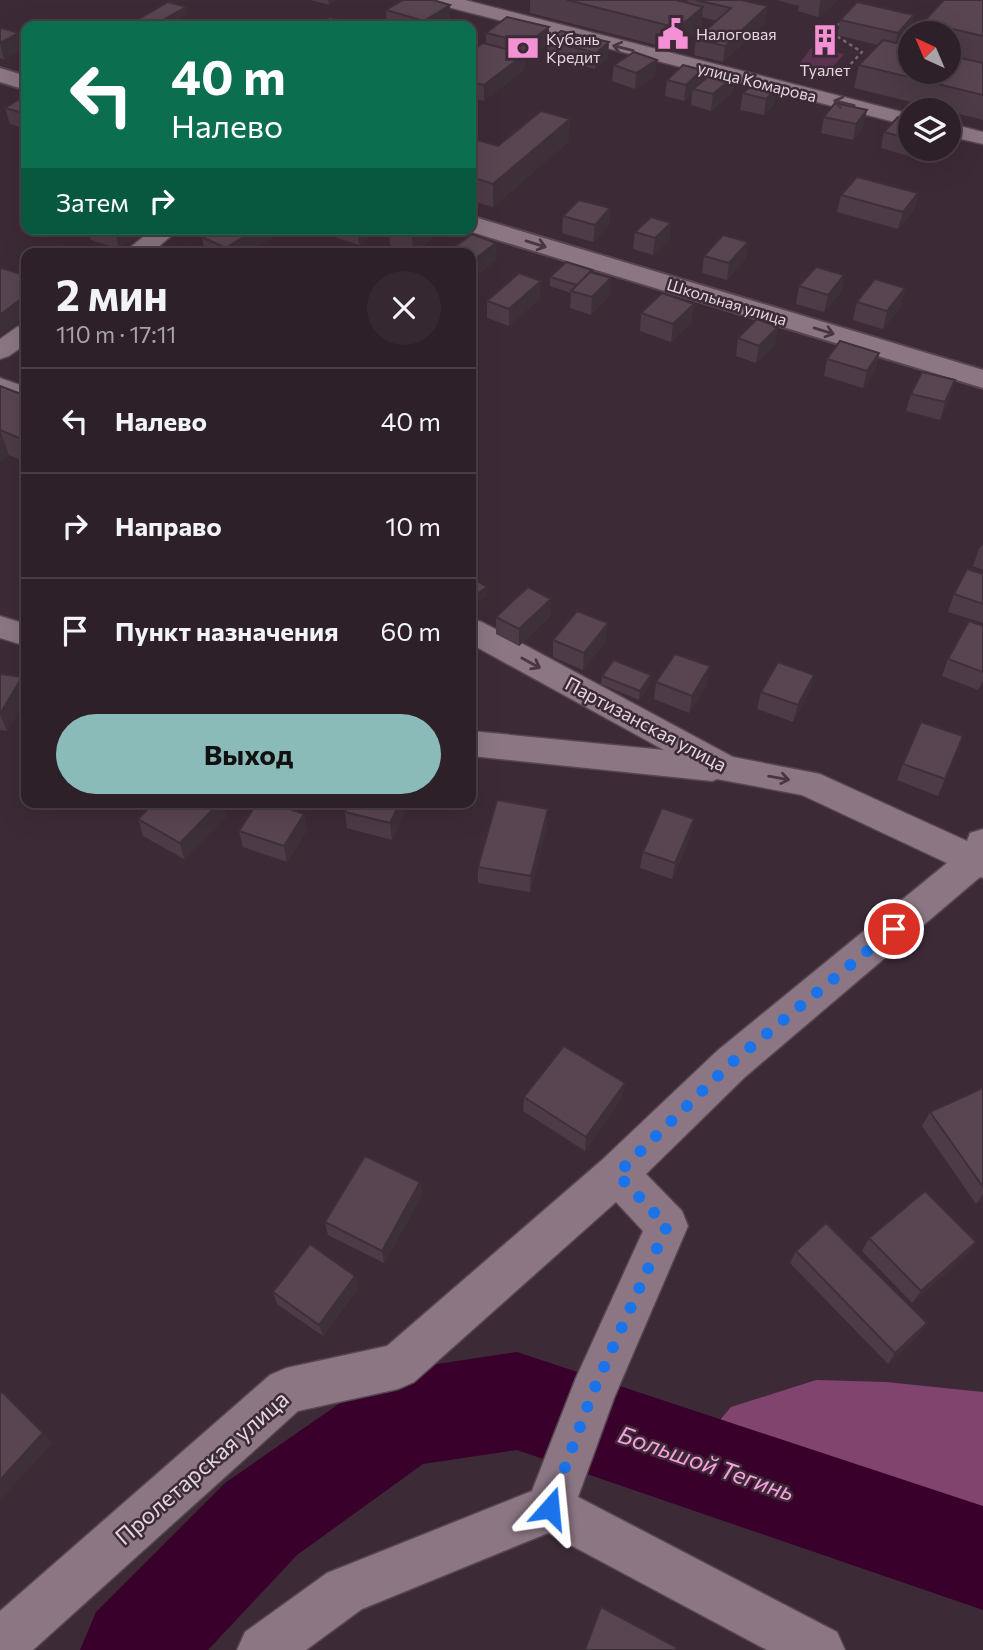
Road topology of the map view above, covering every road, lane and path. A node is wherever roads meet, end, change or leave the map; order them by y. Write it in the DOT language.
graph roads {
  1 [pos="443,0"];
  2 [pos="507,0"];
  3 [pos="489,12"];
  4 [pos="849,13"];
  5 [pos="476,21"];
  6 [pos="0,75"];
  7 [pos="21,81"];
  8 [pos="819,97"];
  9 [pos="898,117"];
  10 [pos="961,132"];
  11 [pos="983,138"];
  12 [pos="476,226"];
  13 [pos="160,235"];
  14 [pos="142,248"];
  15 [pos="21,336"];
  16 [pos="0,351"];
  17 [pos="983,379"];
  18 [pos="0,386"];
  19 [pos="21,394"];
  20 [pos="0,627"];
  21 [pos="21,633"];
  22 [pos="476,633"];
  23 [pos="476,744"];
  24 [pos="726,769"];
  25 [pos="980,856"];
  26 [pos="617,1174"];
  27 [pos="550,1508"];
  28 [pos="0,1645"];
  29 [pos="263,1650"];
  30 [pos="819,1650"];
  1 -- 3 [label="street, улица Комарова"];
  2 -- 3 [label="street"];
  3 -- 5 [label="street"];
  8 -- 3 [label="street, улица Комарова, one-way"];
  4 -- 8 [label="path"];
  6 -- 7 [label="street"];
  9 -- 8 [label="street, улица Комарова, one-way"];
  10 -- 11 [label="street"];
  12 -- 17 [label="street, Школьная улица, one-way"];
  13 -- 14 [label="street"];
  15 -- 16 [label="street"];
  18 -- 19 [label="street"];
  20 -- 21 [label="street"];
  22 -- 24 [label="street, Партизанская улица, one-way"];
  23 -- 24 [label="street"];
  24 -- 25 [label="street, Партизанская улица, one-way"];
  25 -- 26 [label="street, Пролетарская улица"];
  26 -- 27 [label="street"];
  26 -- 28 [label="street, Пролетарская улица"];
  27 -- 29 [label="street"];
  27 -- 30 [label="street"];
}
